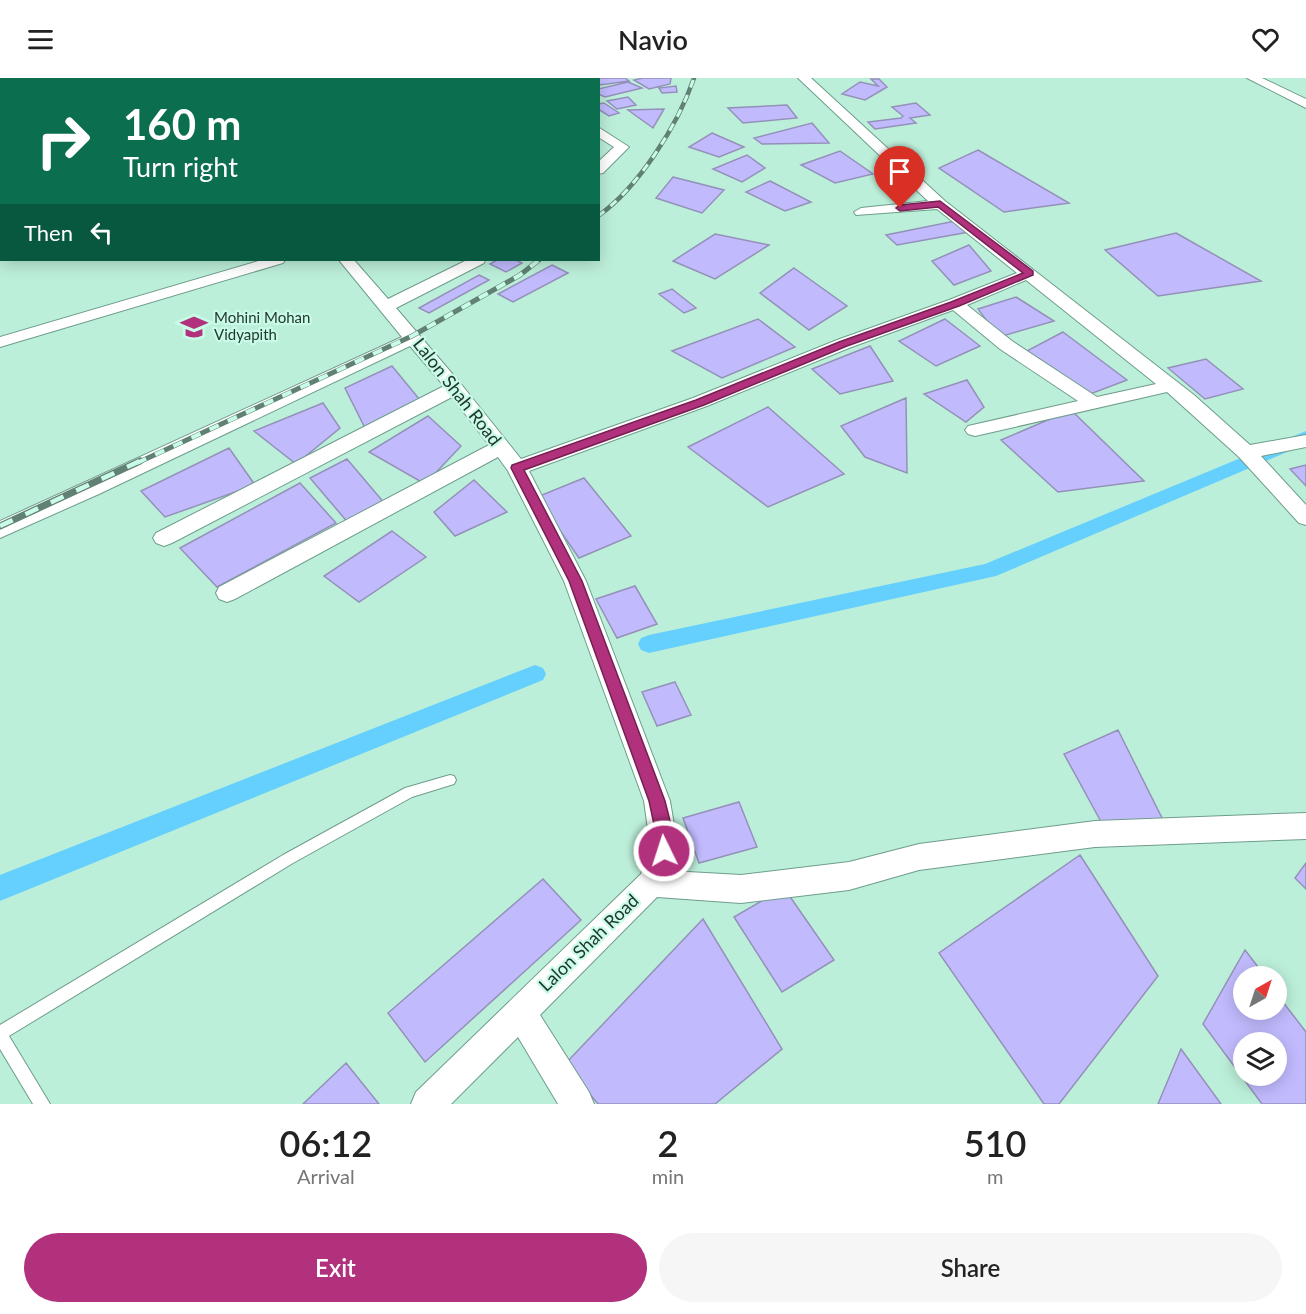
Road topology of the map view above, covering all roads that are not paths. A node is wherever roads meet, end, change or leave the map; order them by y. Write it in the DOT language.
graph roads {
  1 [pos="804,78"];
  2 [pos="1253,78"];
  3 [pos="1306,104"];
  4 [pos="600,132"];
  5 [pos="600,168"];
  6 [pos="940,204"];
  7 [pos="861,212"];
  8 [pos="274,261"];
  9 [pos="347,261"];
  10 [pos="476,261"];
  11 [pos="1030,273"];
  12 [pos="955,304"];
  13 [pos="386,307"];
  14 [pos="414,338"];
  15 [pos="0,342"];
  16 [pos="1170,386"];
  17 [pos="455,388"];
  18 [pos="1094,403"];
  19 [pos="975,430"];
  20 [pos="1306,441"];
  21 [pos="501,447"];
  22 [pos="1245,452"];
  23 [pos="517,468"];
  24 [pos="1306,518"];
  25 [pos="0,530"];
  26 [pos="164,538"];
  27 [pos="227,593"];
  28 [pos="450,780"];
  29 [pos="1306,826"];
  30 [pos="651,883"];
  31 [pos="520,1011"];
  32 [pos="0,1034"];
  33 [pos="42,1104"];
  34 [pos="428,1104"];
  35 [pos="578,1104"];
  1 -- 6 [label="street"];
  2 -- 3 [label="street"];
  4 -- 5 [label="street"];
  6 -- 7 [label="street"];
  6 -- 11 [label="street"];
  8 -- 15 [label="street"];
  9 -- 13 [label="street, Lalon Shah Road"];
  10 -- 13 [label="street"];
  11 -- 12 [label="street"];
  11 -- 16 [label="street"];
  12 -- 18 [label="street"];
  12 -- 23 [label="street"];
  13 -- 14 [label="street, Lalon Shah Road"];
  14 -- 17 [label="street, Lalon Shah Road"];
  14 -- 25 [label="street"];
  16 -- 18 [label="street"];
  16 -- 22 [label="street"];
  17 -- 21 [label="street, Lalon Shah Road"];
  17 -- 26 [label="street"];
  18 -- 19 [label="street"];
  20 -- 22 [label="street"];
  21 -- 23 [label="street, Lalon Shah Road"];
  21 -- 27 [label="street"];
  22 -- 24 [label="street"];
  23 -- 30 [label="street, Lalon Shah Road"];
  28 -- 32 [label="lane"];
  29 -- 30 [label="street"];
  30 -- 31 [label="street, Lalon Shah Road"];
  31 -- 34 [label="street, Lalon Shah Road"];
  31 -- 35 [label="street"];
  32 -- 33 [label="lane"];
}
